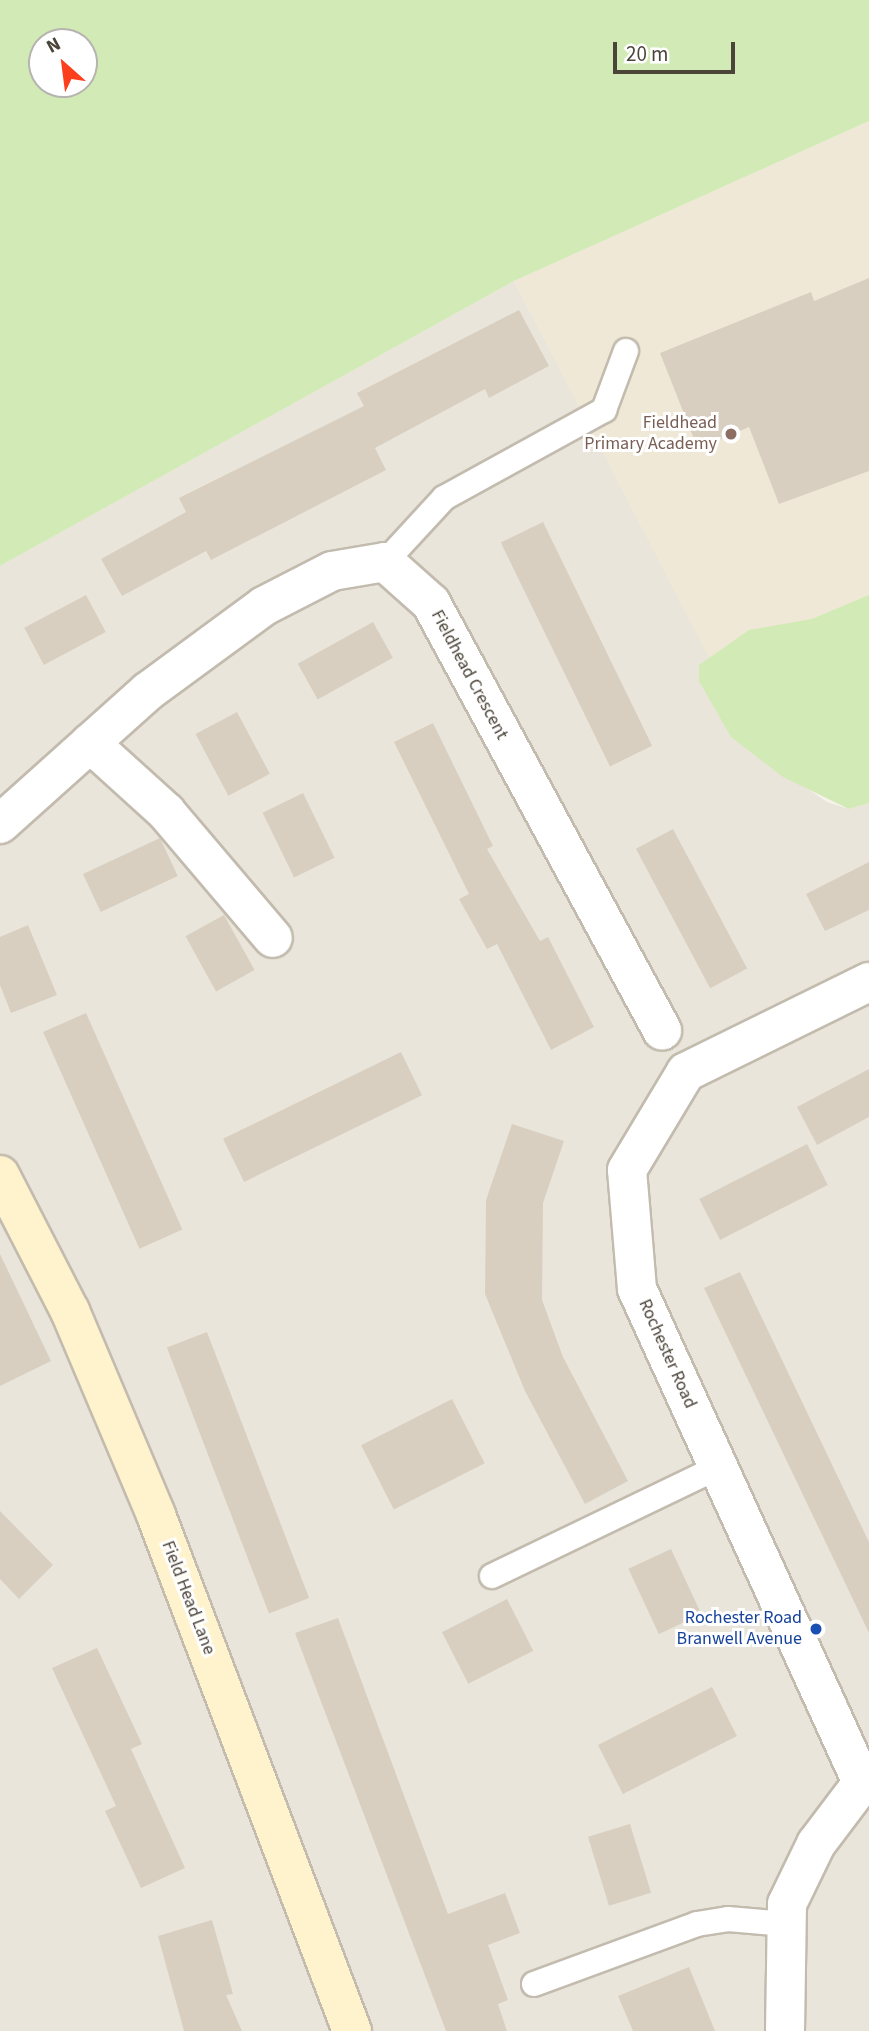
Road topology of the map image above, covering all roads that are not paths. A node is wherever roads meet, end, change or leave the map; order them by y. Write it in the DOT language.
graph roads {
  1 [pos="626,351"];
  2 [pos="385,562"];
  3 [pos="90,743"];
  4 [pos="0,824"];
  5 [pos="273,938"];
  6 [pos="869,982"];
  7 [pos="662,1031"];
  8 [pos="0,1175"];
  9 [pos="718,1467"];
  10 [pos="492,1576"];
  11 [pos="865,1776"];
  12 [pos="786,1924"];
  13 [pos="534,1984"];
  14 [pos="352,2031"];
  15 [pos="785,2031"];
  1 -- 2 [label="lane"];
  2 -- 3 [label="street"];
  2 -- 7 [label="street, Fieldhead Crescent"];
  3 -- 4 [label="street"];
  3 -- 5 [label="street"];
  6 -- 9 [label="street, Rochester Road"];
  8 -- 14 [label="main road, Field Head Lane"];
  9 -- 10 [label="lane"];
  9 -- 11 [label="street, Rochester Road"];
  11 -- 12 [label="street"];
  12 -- 13 [label="lane"];
  12 -- 15 [label="street"];
}
